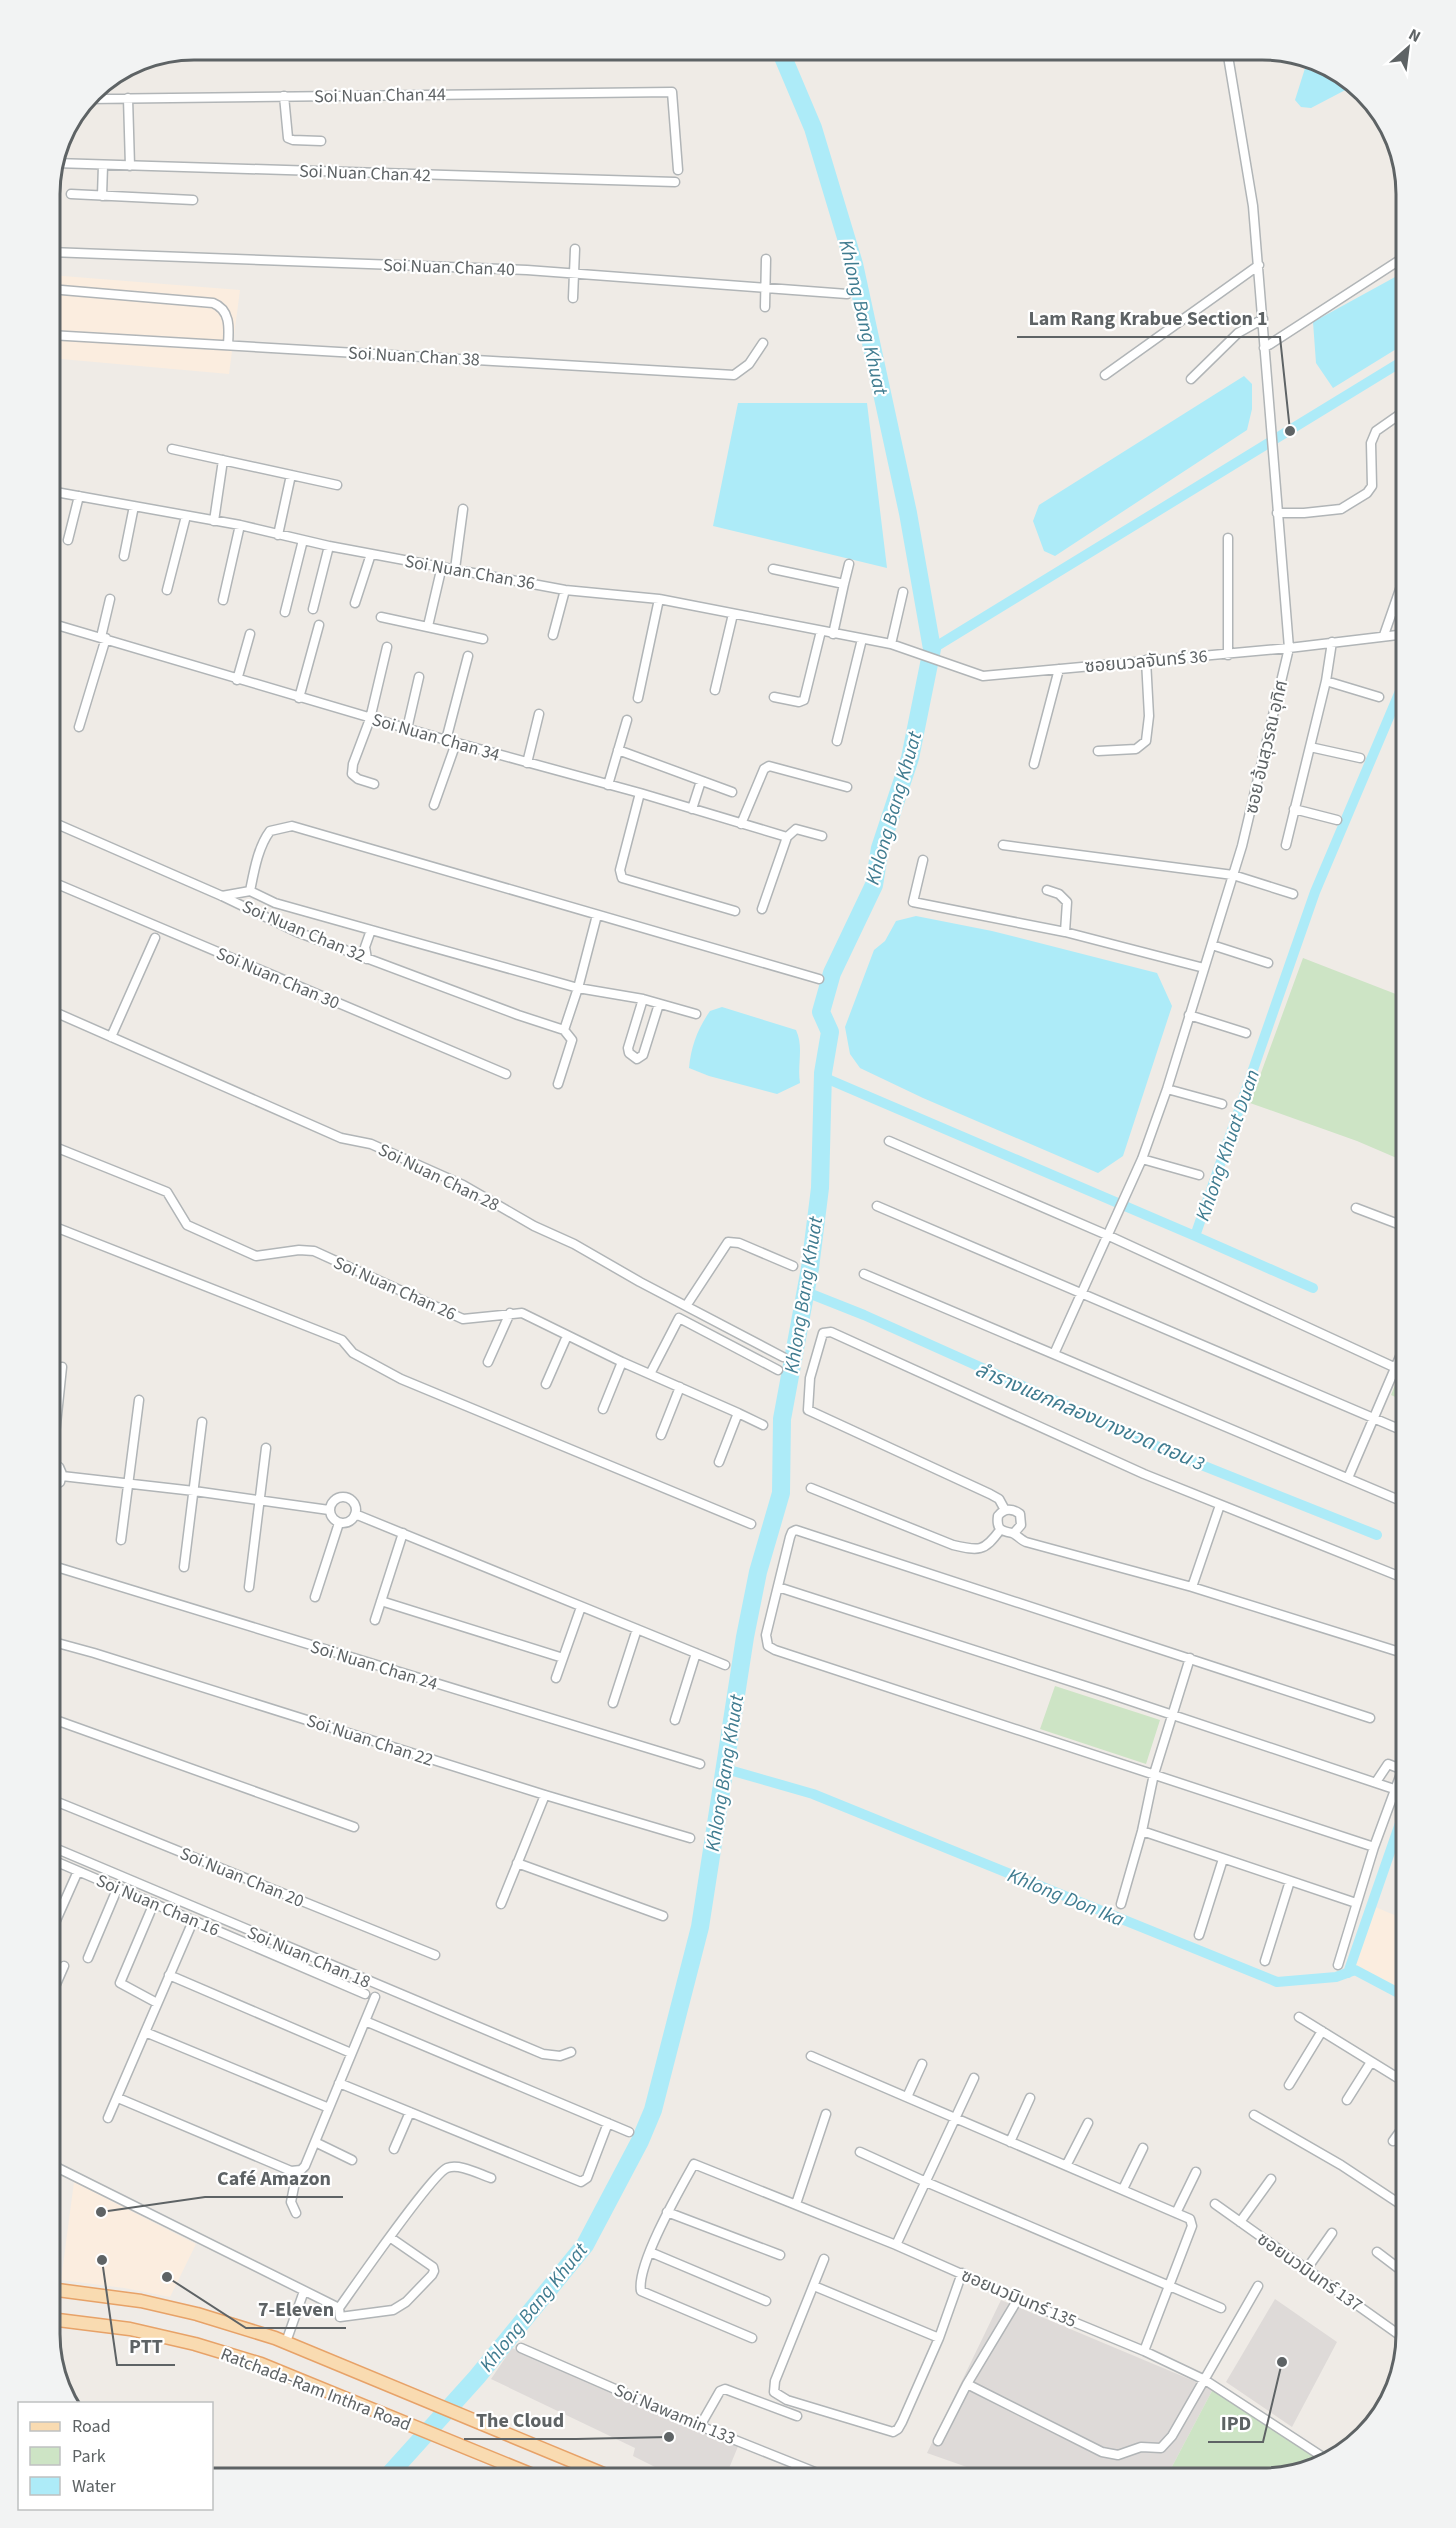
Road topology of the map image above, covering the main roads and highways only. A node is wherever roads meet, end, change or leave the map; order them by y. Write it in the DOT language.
graph roads {
  1 [pos="60,2290"];
  2 [pos="60,2320"];
  3 [pos="515,2468"];
  4 [pos="589,2468"];
  1 -- 4 [label="main road, Ratchada-Ram Inthra Road"];
  2 -- 3 [label="main road, Ratchada-Ram Inthra Road"];
}
